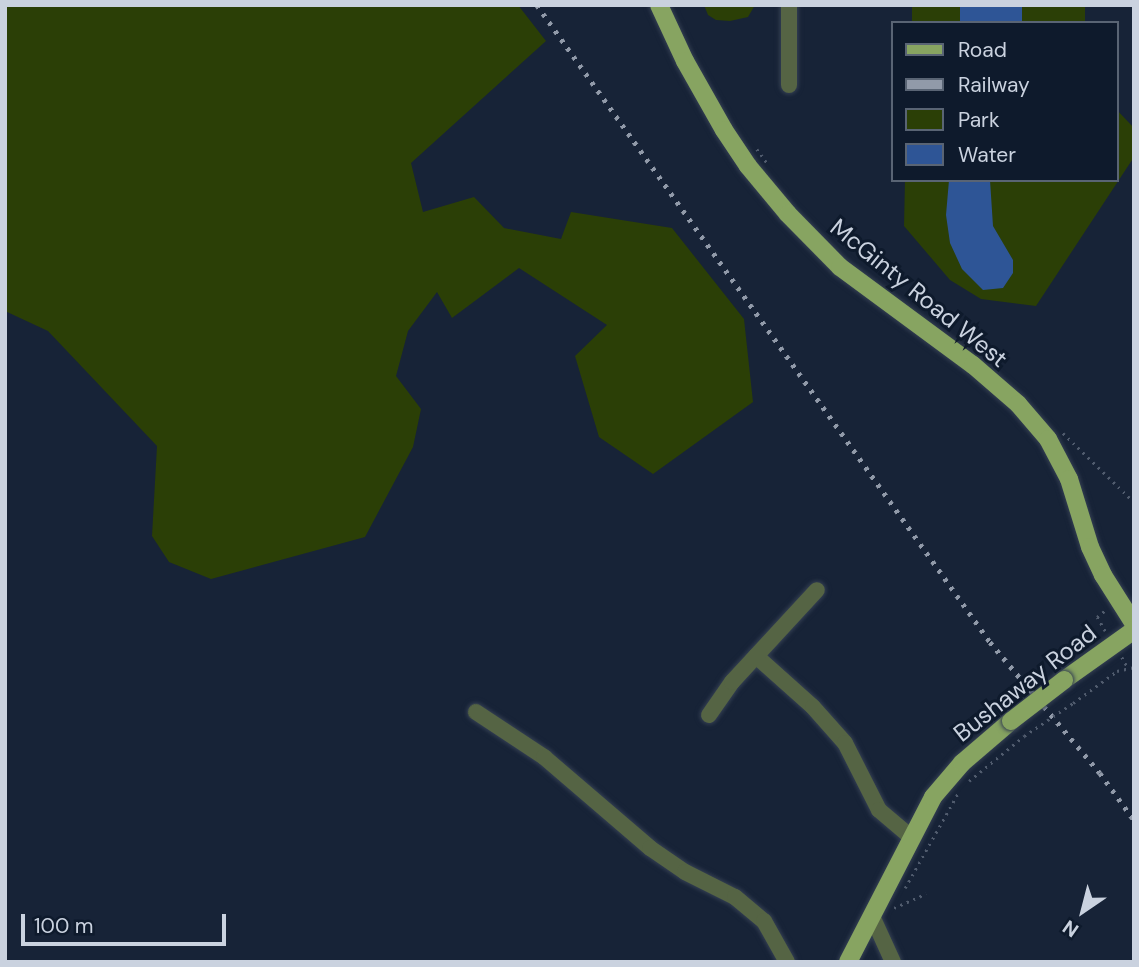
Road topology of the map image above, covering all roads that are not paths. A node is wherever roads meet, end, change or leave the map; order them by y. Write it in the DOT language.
graph roads {
  1 [pos="659,5"];
  2 [pos="789,5"];
  3 [pos="789,85"];
  4 [pos="817,590"];
  5 [pos="1134,624"];
  6 [pos="1134,631"];
  7 [pos="756,656"];
  8 [pos="476,712"];
  9 [pos="709,715"];
  10 [pos="911,837"];
  11 [pos="872,916"];
  12 [pos="787,962"];
  13 [pos="848,962"];
  14 [pos="893,962"];
  1 -- 5 [label="main road, McGinty Road West"];
  2 -- 3 [label="street"];
  4 -- 7 [label="street"];
  6 -- 10 [label="main road, Bushaway Road, bridge"];
  7 -- 9 [label="street"];
  7 -- 10 [label="street"];
  8 -- 12 [label="street"];
  10 -- 11 [label="main road, Bushaway Road"];
  11 -- 13 [label="main road, Bushaway Road"];
  11 -- 14 [label="street"];
}
